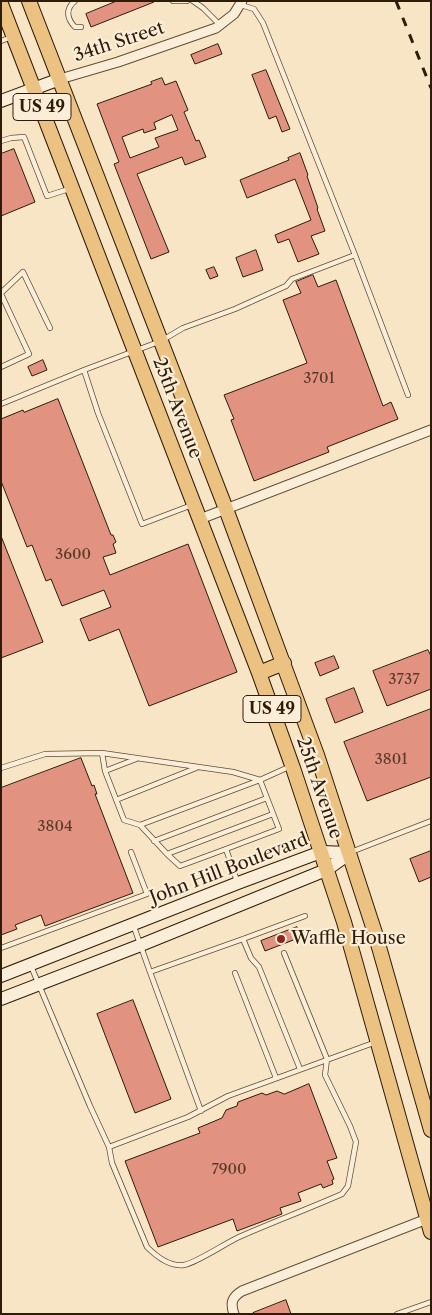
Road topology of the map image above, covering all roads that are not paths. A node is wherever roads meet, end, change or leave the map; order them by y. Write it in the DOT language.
graph roads {
  1 [pos="30,1"];
  2 [pos="76,1"];
  3 [pos="173,1"];
  4 [pos="187,1"];
  5 [pos="193,1"];
  6 [pos="242,3"];
  7 [pos="1,4"];
  8 [pos="220,25"];
  9 [pos="81,27"];
  10 [pos="8,38"];
  11 [pos="60,79"];
  12 [pos="35,89"];
  13 [pos="1,101"];
  14 [pos="1,141"];
  15 [pos="73,188"];
  16 [pos="355,255"];
  17 [pos="1,293"];
  18 [pos="50,328"];
  19 [pos="161,341"];
  20 [pos="135,350"];
  21 [pos="1,367"];
  22 [pos="84,370"];
  23 [pos="408,395"];
  24 [pos="1,404"];
  25 [pos="431,430"];
  26 [pos="195,504"];
  27 [pos="226,509"];
  28 [pos="200,519"];
  29 [pos="284,663"];
  30 [pos="259,673"];
  31 [pos="102,754"];
  32 [pos="137,759"];
  33 [pos="292,766"];
  34 [pos="197,767"];
  35 [pos="1,768"];
  36 [pos="105,771"];
  37 [pos="260,780"];
  38 [pos="267,798"];
  39 [pos="116,800"];
  40 [pos="273,814"];
  41 [pos="431,821"];
  42 [pos="140,825"];
  43 [pos="154,841"];
  44 [pos="226,849"];
  45 [pos="131,852"];
  46 [pos="321,852"];
  47 [pos="350,853"];
  48 [pos="167,854"];
  49 [pos="326,870"];
  50 [pos="238,882"];
  51 [pos="305,916"];
  52 [pos="133,925"];
  53 [pos="244,939"];
  54 [pos="141,945"];
  55 [pos="1,948"];
  56 [pos="284,953"];
  57 [pos="31,964"];
  58 [pos="150,972"];
  59 [pos="235,973"];
  60 [pos="1,976"];
  61 [pos="39,984"];
  62 [pos="1,999"];
  63 [pos="378,1041"];
  64 [pos="327,1059"];
  65 [pos="300,1069"];
  66 [pos="276,1078"];
  67 [pos="201,1111"];
  68 [pos="431,1129"];
  69 [pos="110,1147"];
  70 [pos="429,1223"];
  71 [pos="431,1302"];
  72 [pos="234,1314"];
  73 [pos="397,1314"];
  1 -- 11 [label="main road, 25th Avenue / US 49"];
  2 -- 9 [label="lane"];
  3 -- 4 [label="lane"];
  5 -- 8 [label="lane"];
  6 -- 8 [label="street, 34th Street"];
  6 -- 16 [label="lane"];
  7 -- 10 [label="main road, 25th Avenue / US 49"];
  8 -- 11 [label="street, 34th Street"];
  10 -- 12 [label="main road, 25th Avenue / US 49"];
  11 -- 12 [label="street, 34th Street"];
  11 -- 19 [label="main road, 25th Avenue / US 49"];
  12 -- 13 [label="street, 34th Street"];
  12 -- 15 [label="main road, 25th Avenue / US 49"];
  14 -- 15 [label="lane"];
  15 -- 20 [label="main road, 25th Avenue / US 49"];
  16 -- 19 [label="lane"];
  16 -- 23 [label="lane"];
  17 -- 18 [label="lane"];
  17 -- 21 [label="lane"];
  19 -- 20 [label="lane, 25th Avenue"];
  19 -- 27 [label="main road, 25th Avenue / US 49"];
  20 -- 22 [label="lane"];
  20 -- 26 [label="main road, 25th Avenue / US 49"];
  22 -- 24 [label="lane"];
  22 -- 26 [label="lane"];
  25 -- 27 [label="street"];
  26 -- 28 [label="main road, 25th Avenue / US 49"];
  27 -- 28 [label="street"];
  27 -- 29 [label="main road, 25th Avenue / US 49"];
  28 -- 30 [label="main road, 25th Avenue / US 49"];
  29 -- 30 [label="main road"];
  29 -- 47 [label="main road, 25th Avenue / US 49"];
  30 -- 33 [label="main road, 25th Avenue / US 49"];
  31 -- 32 [label="lane"];
  31 -- 35 [label="lane"];
  31 -- 36 [label="lane"];
  32 -- 34 [label="lane"];
  32 -- 36 [label="lane"];
  33 -- 37 [label="lane"];
  33 -- 46 [label="main road, 25th Avenue / US 49"];
  34 -- 37 [label="lane"];
  34 -- 39 [label="lane"];
  36 -- 39 [label="lane"];
  37 -- 38 [label="lane"];
  37 -- 42 [label="lane"];
  38 -- 40 [label="lane"];
  38 -- 43 [label="lane"];
  39 -- 42 [label="lane"];
  40 -- 44 [label="lane"];
  40 -- 48 [label="lane"];
  41 -- 47 [label="lane"];
  42 -- 43 [label="lane"];
  43 -- 48 [label="lane"];
  44 -- 48 [label="lane"];
  44 -- 50 [label="lane"];
  45 -- 55 [label="lane"];
  46 -- 47 [label="street, John Hill Boulevard"];
  46 -- 49 [label="main road, 25th Avenue / US 49"];
  46 -- 50 [label="street, John Hill Boulevard"];
  47 -- 49 [label="street, John Hill Boulevard"];
  47 -- 68 [label="main road, 25th Avenue / US 49"];
  49 -- 54 [label="street, John Hill Boulevard"];
  49 -- 63 [label="main road, 25th Avenue / US 49"];
  50 -- 52 [label="street, John Hill Boulevard"];
  51 -- 53 [label="lane"];
  52 -- 54 [label="lane"];
  52 -- 57 [label="street, John Hill Boulevard"];
  53 -- 58 [label="lane"];
  53 -- 65 [label="lane"];
  54 -- 58 [label="lane"];
  54 -- 61 [label="street, John Hill Boulevard"];
  56 -- 64 [label="lane"];
  57 -- 60 [label="street, John Hill Boulevard"];
  57 -- 61 [label="lane"];
  58 -- 67 [label="lane"];
  59 -- 66 [label="lane"];
  61 -- 62 [label="street, John Hill Boulevard"];
  61 -- 69 [label="lane"];
  63 -- 64 [label="lane"];
  63 -- 70 [label="main road, 25th Avenue / US 49"];
  64 -- 65 [label="lane"];
  64 -- 69 [label="lane"];
  65 -- 66 [label="lane"];
  66 -- 67 [label="lane"];
  67 -- 69 [label="lane"];
  70 -- 72 [label="street"];
  71 -- 73 [label="lane"];
}
